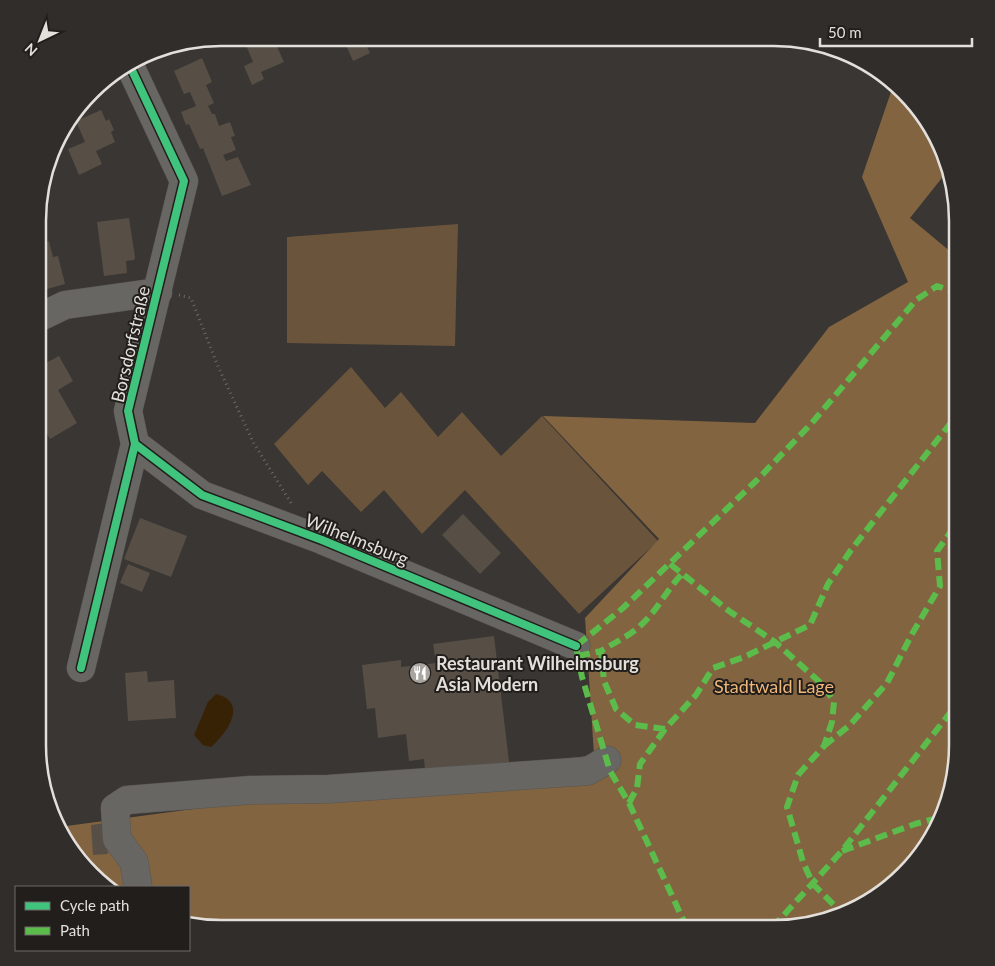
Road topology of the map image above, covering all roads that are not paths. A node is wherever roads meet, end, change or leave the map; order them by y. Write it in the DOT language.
graph roads {
  1 [pos="132,71"];
  2 [pos="158,292"];
  3 [pos="46,314"];
  4 [pos="135,444"];
  5 [pos="576,646"];
  6 [pos="81,668"];
  7 [pos="607,760"];
  8 [pos="138,886"];
  1 -- 2 [label="street, Borsdorfstraße"];
  2 -- 3 [label="street"];
  2 -- 4 [label="street, Borsdorfstraße"];
  4 -- 5 [label="street, Wilhelmsburg"];
  4 -- 6 [label="street, Borsdorfstraße"];
  7 -- 8 [label="street"];
}
